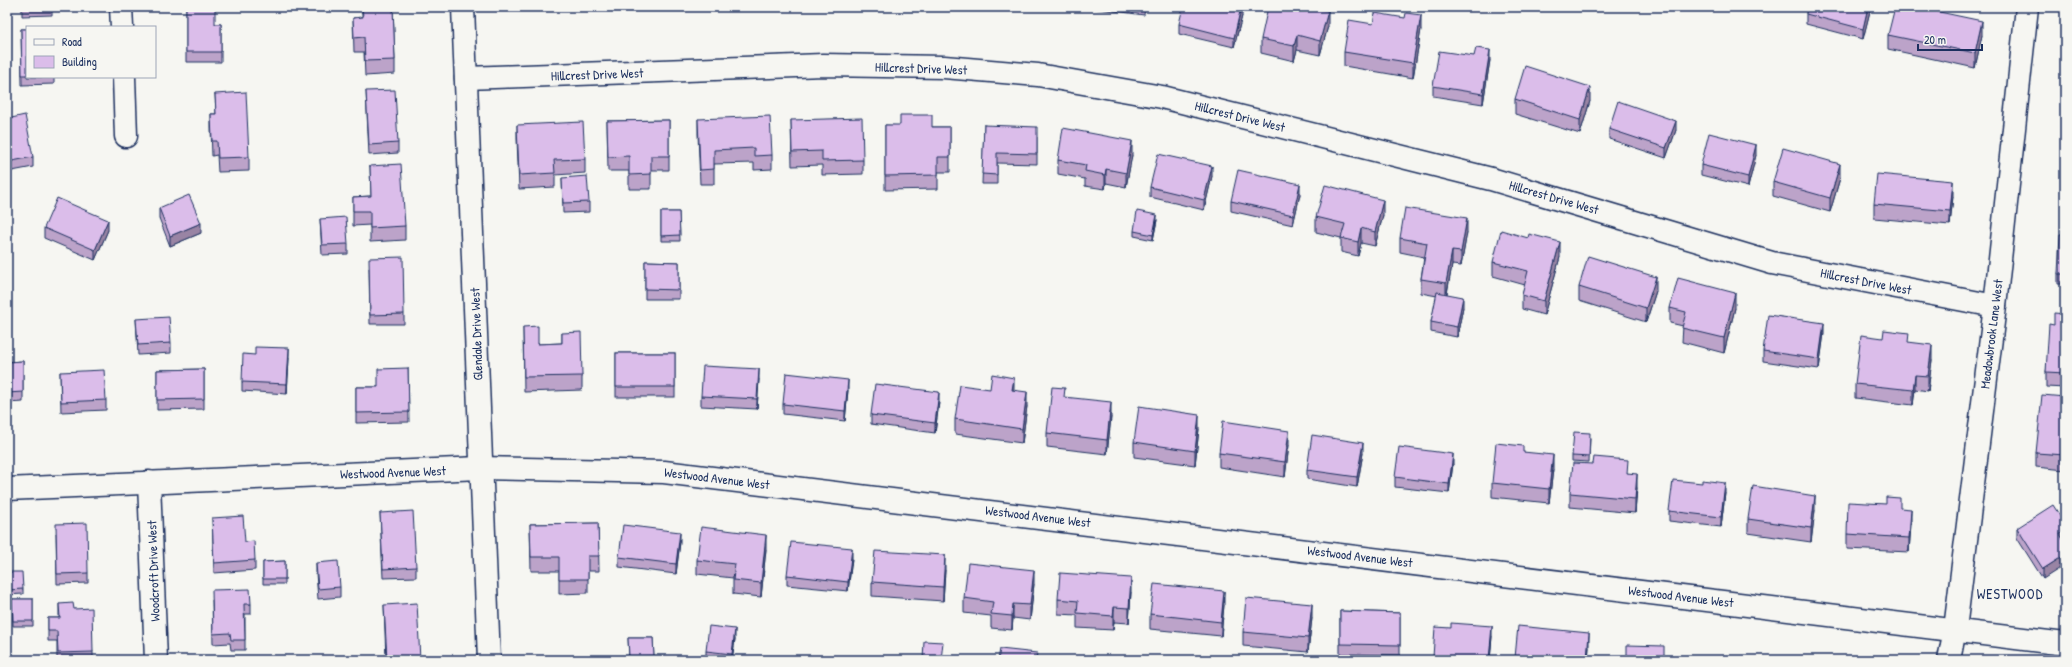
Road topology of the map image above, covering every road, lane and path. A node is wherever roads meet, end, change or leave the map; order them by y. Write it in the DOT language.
graph roads {
  1 [pos="121,7"];
  2 [pos="463,7"];
  3 [pos="2027,7"];
  4 [pos="122,26"];
  5 [pos="124,78"];
  6 [pos="466,78"];
  7 [pos="126,136"];
  8 [pos="1995,306"];
  9 [pos="480,468"];
  10 [pos="149,482"];
  11 [pos="7,489"];
  12 [pos="1955,629"];
  13 [pos="2065,644"];
  14 [pos="156,660"];
  15 [pos="489,660"];
  16 [pos="1949,660"];
  1 -- 4 [label="street"];
  2 -- 6 [label="street, Glendale Drive West"];
  3 -- 8 [label="street, Meadowbrook Lane West"];
  5 -- 7 [label="street"];
  6 -- 8 [label="street, Hillcrest Drive West"];
  6 -- 9 [label="street, Glendale Drive West"];
  8 -- 12 [label="street, Meadowbrook Lane West"];
  9 -- 10 [label="street, Westwood Avenue West"];
  9 -- 12 [label="street, Westwood Avenue West"];
  9 -- 15 [label="street, Glendale Drive West"];
  10 -- 11 [label="street, Westwood Avenue West"];
  10 -- 14 [label="street, Woodcroft Drive West"];
  12 -- 13 [label="street, Westwood Avenue West"];
  12 -- 16 [label="street, Meadowbrook Lane West"];
}
